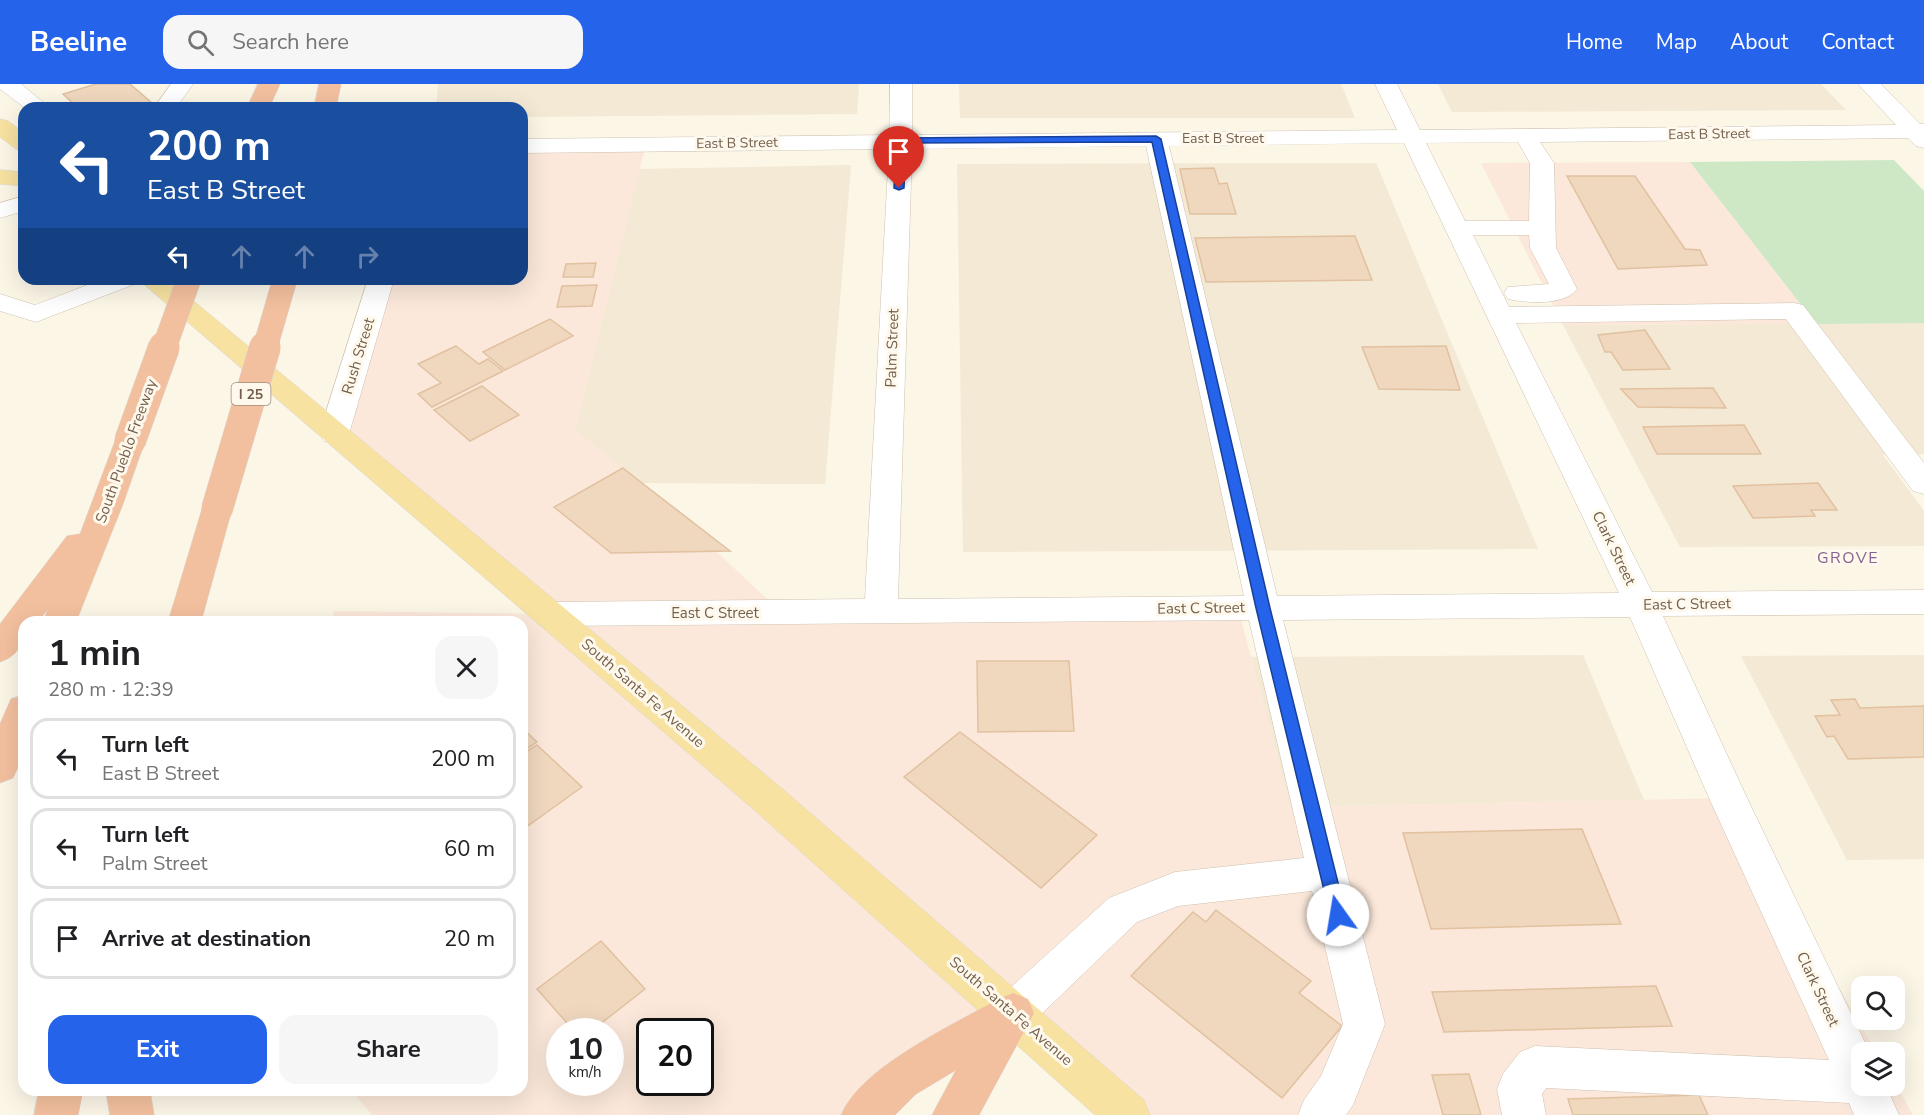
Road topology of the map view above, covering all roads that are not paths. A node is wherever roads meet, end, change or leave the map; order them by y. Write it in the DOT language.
graph roads {
  1 [pos="8,84"];
  2 [pos="182,84"];
  3 [pos="269,84"];
  4 [pos="330,84"];
  5 [pos="902,84"];
  6 [pos="1386,84"];
  7 [pos="1869,84"];
  8 [pos="31,102"];
  9 [pos="169,102"];
  10 [pos="261,102"];
  11 [pos="326,102"];
  12 [pos="0,126"];
  13 [pos="1921,134"];
  14 [pos="1525,136"];
  15 [pos="1413,137"];
  16 [pos="1156,139"];
  17 [pos="18,140"];
  18 [pos="901,140"];
  19 [pos="528,146"];
  20 [pos="0,177"];
  21 [pos="18,178"];
  22 [pos="18,204"];
  23 [pos="0,211"];
  24 [pos="1457,228"];
  25 [pos="1541,228"];
  26 [pos="111,285"];
  27 [pos="158,285"];
  28 [pos="187,285"];
  29 [pos="283,285"];
  30 [pos="379,285"];
  31 [pos="0,302"];
  32 [pos="1495,305"];
  33 [pos="334,434"];
  34 [pos="1924,484"];
  35 [pos="108,504"];
  36 [pos="1924,602"];
  37 [pos="1641,604"];
  38 [pos="1263,608"];
  39 [pos="881,611"];
  40 [pos="187,613"];
  41 [pos="551,614"];
  42 [pos="25,616"];
  43 [pos="61,616"];
  44 [pos="18,625"];
  45 [pos="0,649"];
  46 [pos="18,724"];
  47 [pos="0,768"];
  48 [pos="1328,872"];
  49 [pos="1013,1012"];
  50 [pos="1851,1061"];
  51 [pos="1851,1083"];
  52 [pos="60,1096"];
  53 [pos="129,1096"];
  54 [pos="1868,1096"];
  55 [pos="56,1115"];
  56 [pos="132,1115"];
  57 [pos="863,1115"];
  58 [pos="954,1115"];
  59 [pos="1128,1115"];
  60 [pos="1320,1115"];
  61 [pos="1524,1115"];
  62 [pos="1877,1115"];
  1 -- 8 [label="street"];
  2 -- 9 [label="street"];
  3 -- 10 [label="highway"];
  4 -- 11 [label="highway"];
  5 -- 18 [label="street, Palm Street"];
  6 -- 15 [label="street, Clark Street"];
  7 -- 13 [label="street"];
  12 -- 17 [label="main road"];
  13 -- 14 [label="street, East B Street"];
  14 -- 15 [label="street, East B Street"];
  14 -- 25 [label="street"];
  15 -- 16 [label="street, East B Street"];
  15 -- 24 [label="street, Clark Street"];
  16 -- 18 [label="street, East B Street"];
  16 -- 38 [label="street"];
  18 -- 19 [label="street, East B Street"];
  18 -- 39 [label="street, Palm Street"];
  20 -- 21 [label="main road"];
  22 -- 23 [label="street"];
  24 -- 25 [label="street"];
  24 -- 32 [label="street, Clark Street"];
  25 -- 32 [label="street"];
  26 -- 31 [label="street"];
  27 -- 33 [label="main road, South Santa Fe Avenue"];
  28 -- 35 [label="highway, South Pueblo Freeway, bridge"];
  29 -- 40 [label="highway, I 25, bridge"];
  30 -- 33 [label="street, Rush Street"];
  32 -- 34 [label="street"];
  32 -- 37 [label="street, Clark Street"];
  33 -- 41 [label="main road, South Santa Fe Avenue"];
  35 -- 42 [label="highway"];
  35 -- 43 [label="highway, South Pueblo Freeway"];
  36 -- 37 [label="street, East C Street"];
  37 -- 38 [label="street, East C Street"];
  37 -- 50 [label="street, Clark Street"];
  38 -- 39 [label="street, East C Street"];
  38 -- 48 [label="street"];
  39 -- 41 [label="street, East C Street"];
  41 -- 49 [label="main road, South Santa Fe Avenue"];
  44 -- 45 [label="highway"];
  46 -- 47 [label="highway"];
  48 -- 49 [label="street"];
  48 -- 60 [label="street"];
  49 -- 57 [label="highway"];
  49 -- 58 [label="highway"];
  49 -- 59 [label="main road, South Santa Fe Avenue"];
  51 -- 61 [label="street"];
  52 -- 55 [label="highway"];
  53 -- 56 [label="highway"];
  54 -- 62 [label="street, Clark Street"];
}
